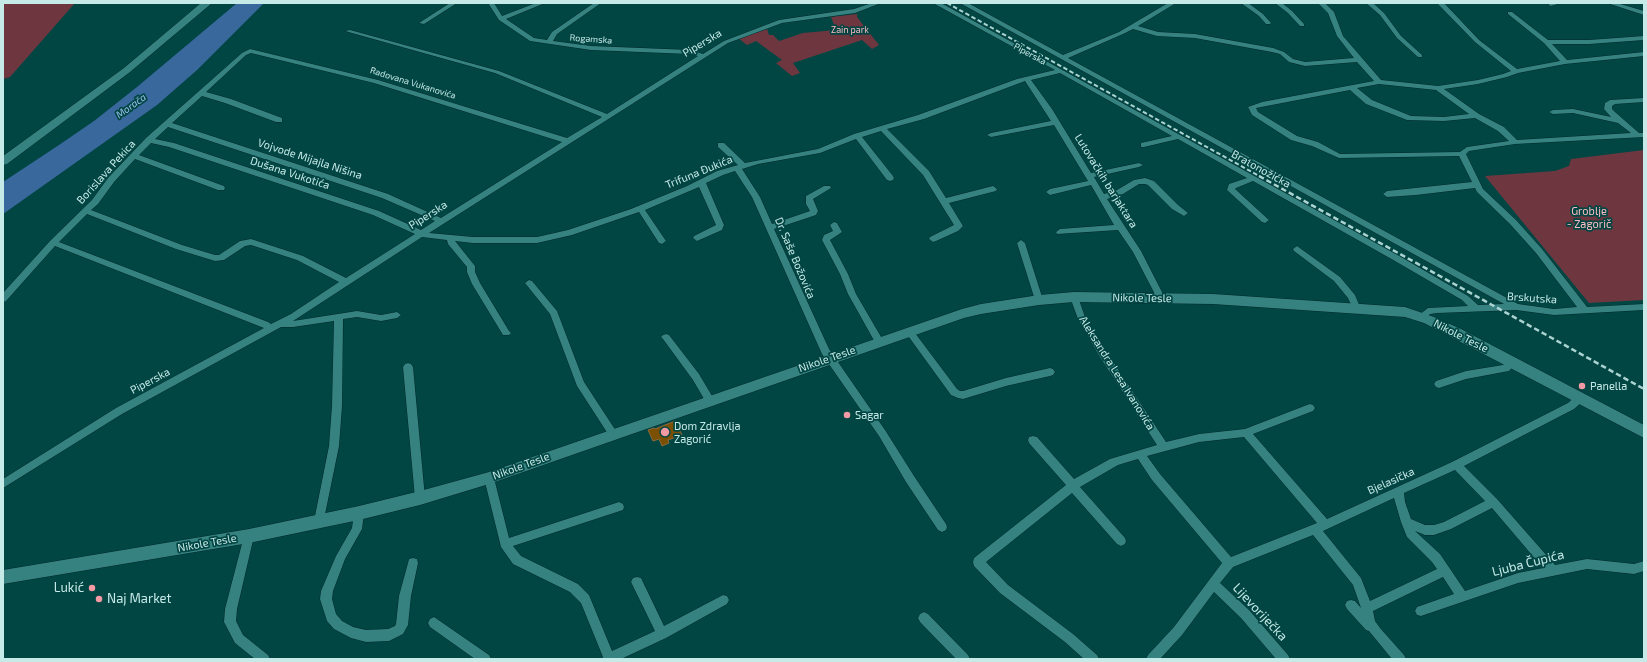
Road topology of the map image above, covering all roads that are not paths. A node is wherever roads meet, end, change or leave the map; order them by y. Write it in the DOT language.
graph roads {
  1 [pos="208,3"];
  2 [pos="454,3"];
  3 [pos="491,3"];
  4 [pos="542,3"];
  5 [pos="598,3"];
  6 [pos="878,3"];
  7 [pos="936,3"];
  8 [pos="963,3"];
  9 [pos="1172,3"];
  10 [pos="1244,3"];
  11 [pos="1278,3"];
  12 [pos="1321,3"];
  13 [pos="1369,3"];
  14 [pos="1440,3"];
  15 [pos="1558,3"];
  16 [pos="1551,4"];
  17 [pos="1613,4"];
  18 [pos="863,6"];
  19 [pos="1510,13"];
  20 [pos="1644,13"];
  21 [pos="501,19"];
  22 [pos="422,22"];
  23 [pos="1268,23"];
  24 [pos="1302,25"];
  25 [pos="1131,26"];
  26 [pos="348,31"];
  27 [pos="1644,38"];
  28 [pos="1546,42"];
  29 [pos="549,43"];
  30 [pos="250,51"];
  31 [pos="1644,54"];
  32 [pos="704,56"];
  33 [pos="1420,56"];
  34 [pos="1062,58"];
  35 [pos="1359,60"];
  36 [pos="1565,62"];
  37 [pos="1061,71"];
  38 [pos="1516,71"];
  39 [pos="1027,78"];
  40 [pos="1379,82"];
  41 [pos="1352,88"];
  42 [pos="1438,88"];
  43 [pos="201,93"];
  44 [pos="1644,100"];
  45 [pos="1553,112"];
  46 [pos="606,116"];
  47 [pos="1476,116"];
  48 [pos="279,120"];
  49 [pos="1620,121"];
  50 [pos="1056,122"];
  51 [pos="168,124"];
  52 [pos="883,129"];
  53 [pos="991,135"];
  54 [pos="1640,135"];
  55 [pos="858,136"];
  56 [pos="1178,136"];
  57 [pos="149,140"];
  58 [pos="568,141"];
  59 [pos="1515,142"];
  60 [pos="721,145"];
  61 [pos="1144,146"];
  62 [pos="1462,154"];
  63 [pos="134,156"];
  64 [pos="3,161"];
  65 [pos="1140,165"];
  66 [pos="741,167"];
  67 [pos="890,178"];
  68 [pos="1254,178"];
  69 [pos="1091,179"];
  70 [pos="701,182"];
  71 [pos="1477,185"];
  72 [pos="221,188"];
  73 [pos="827,188"];
  74 [pos="993,189"];
  75 [pos="1050,192"];
  76 [pos="1387,194"];
  77 [pos="1102,198"];
  78 [pos="945,201"];
  79 [pos="640,208"];
  80 [pos="86,211"];
  81 [pos="1184,213"];
  82 [pos="1265,220"];
  83 [pos="441,221"];
  84 [pos="834,224"];
  85 [pos="770,227"];
  86 [pos="1120,227"];
  87 [pos="1060,232"];
  88 [pos="422,234"];
  89 [pos="697,238"];
  90 [pos="452,239"];
  91 [pos="933,239"];
  92 [pos="662,241"];
  93 [pos="53,243"];
  94 [pos="1021,243"];
  95 [pos="1297,249"];
  96 [pos="346,282"];
  97 [pos="529,284"];
  98 [pos="1074,297"];
  99 [pos="1161,298"];
  100 [pos="3,299"];
  101 [pos="1039,300"];
  102 [pos="1356,307"];
  103 [pos="1516,307"];
  104 [pos="1644,307"];
  105 [pos="1478,309"];
  106 [pos="1585,311"];
  107 [pos="398,315"];
  108 [pos="339,317"];
  109 [pos="1422,317"];
  110 [pos="280,324"];
  111 [pos="271,329"];
  112 [pos="909,331"];
  113 [pos="506,334"];
  114 [pos="666,337"];
  115 [pos="879,342"];
  116 [pos="829,358"];
  117 [pos="1512,362"];
  118 [pos="408,367"];
  119 [pos="1050,372"];
  120 [pos="1440,384"];
  121 [pos="1580,398"];
  122 [pos="710,401"];
  123 [pos="1310,408"];
  124 [pos="1644,432"];
  125 [pos="1246,433"];
  126 [pos="613,434"];
  127 [pos="1034,440"];
  128 [pos="1164,447"];
  129 [pos="1140,454"];
  130 [pos="1456,465"];
  131 [pos="488,478"];
  132 [pos="3,484"];
  133 [pos="1073,485"];
  134 [pos="1399,490"];
  135 [pos="420,498"];
  136 [pos="1493,502"];
  137 [pos="619,507"];
  138 [pos="359,513"];
  139 [pos="319,521"];
  140 [pos="1406,522"];
  141 [pos="1320,526"];
  142 [pos="942,527"];
  143 [pos="249,536"];
  144 [pos="1121,541"];
  145 [pos="505,544"];
  146 [pos="413,563"];
  147 [pos="1229,563"];
  148 [pos="1644,566"];
  149 [pos="1445,571"];
  150 [pos="1553,571"];
  151 [pos="3,577"];
  152 [pos="637,582"];
  153 [pos="1214,585"];
  154 [pos="1462,596"];
  155 [pos="724,600"];
  156 [pos="1351,605"];
  157 [pos="1367,608"];
  158 [pos="1421,611"];
  159 [pos="924,618"];
  160 [pos="434,624"];
  161 [pos="1376,632"];
  162 [pos="662,634"];
  163 [pos="614,658"];
  164 [pos="264,659"];
  165 [pos="484,659"];
  166 [pos="964,659"];
  167 [pos="1093,659"];
  168 [pos="1152,659"];
  169 [pos="1284,659"];
  170 [pos="1400,659"];
  1 -- 64 [label="street"];
  2 -- 22 [label="street"];
  3 -- 21 [label="street, Rogamska"];
  4 -- 21 [label="street"];
  5 -- 29 [label="street"];
  6 -- 18 [label="street, Piperska"];
  7 -- 37 [label="street, Piperska"];
  8 -- 34 [label="street"];
  9 -- 25 [label="street"];
  10 -- 23 [label="street"];
  11 -- 24 [label="street"];
  12 -- 35 [label="street"];
  13 -- 33 [label="street"];
  14 -- 38 [label="street"];
  15 -- 16 [label="street"];
  17 -- 20 [label="street"];
  18 -- 32 [label="street, Piperska"];
  19 -- 28 [label="street"];
  21 -- 29 [label="street, Rogamska"];
  25 -- 34 [label="street"];
  25 -- 35 [label="street"];
  26 -- 46 [label="street"];
  27 -- 28 [label="street"];
  28 -- 36 [label="street"];
  29 -- 32 [label="street, Rogamska"];
  30 -- 43 [label="street, Borislava Pekica"];
  30 -- 58 [label="street, Radovana Vukanovića"];
  31 -- 36 [label="street"];
  32 -- 46 [label="street, Piperska"];
  34 -- 103 [label="street"];
  35 -- 40 [label="street"];
  36 -- 38 [label="street"];
  37 -- 39 [label="street"];
  37 -- 56 [label="street, Bratonožićka"];
  38 -- 42 [label="street"];
  39 -- 50 [label="street, Lutovačkih barjaktara"];
  39 -- 52 [label="street, Trifuna Đukića"];
  40 -- 41 [label="street"];
  40 -- 42 [label="street"];
  41 -- 47 [label="street"];
  41 -- 62 [label="street"];
  42 -- 47 [label="street"];
  43 -- 48 [label="street"];
  43 -- 51 [label="street, Borislava Pekica"];
  44 -- 49 [label="street"];
  45 -- 49 [label="street"];
  46 -- 58 [label="street, Piperska"];
  47 -- 59 [label="street"];
  49 -- 54 [label="street"];
  50 -- 53 [label="street"];
  50 -- 69 [label="street, Lutovačkih barjaktara"];
  51 -- 57 [label="street, Borislava Pekica"];
  51 -- 83 [label="street, Vojvode Mijajla Nišina"];
  52 -- 55 [label="street, Trifuna Đukića"];
  52 -- 78 [label="street"];
  54 -- 59 [label="street"];
  55 -- 66 [label="street, Trifuna Đukića"];
  55 -- 67 [label="street"];
  56 -- 61 [label="street"];
  56 -- 68 [label="street, Bratonožićka"];
  57 -- 63 [label="street, Borislava Pekica"];
  57 -- 88 [label="street, Dušana Vukotića"];
  58 -- 83 [label="street, Piperska"];
  59 -- 62 [label="street"];
  60 -- 66 [label="street, Dr. Saše Božovića"];
  62 -- 71 [label="street"];
  63 -- 72 [label="street"];
  63 -- 80 [label="street, Borislava Pekica"];
  65 -- 69 [label="street"];
  66 -- 70 [label="street, Trifuna Đukića"];
  66 -- 85 [label="street, Dr. Saše Božovića"];
  68 -- 82 [label="street"];
  68 -- 105 [label="street, Bratonožićka"];
  69 -- 75 [label="street"];
  69 -- 77 [label="street, Lutovačkih barjaktara"];
  70 -- 79 [label="street, Trifuna Đukića"];
  70 -- 89 [label="street"];
  71 -- 76 [label="street"];
  71 -- 106 [label="street"];
  73 -- 85 [label="street"];
  74 -- 78 [label="street"];
  77 -- 81 [label="street"];
  77 -- 86 [label="street, Lutovačkih barjaktara"];
  78 -- 91 [label="street"];
  79 -- 90 [label="street, Trifuna Đukića"];
  79 -- 92 [label="street"];
  80 -- 93 [label="street, Borislava Pekica"];
  80 -- 96 [label="street"];
  83 -- 88 [label="street, Piperska"];
  84 -- 115 [label="street"];
  85 -- 116 [label="street, Dr. Saše Božovića"];
  86 -- 87 [label="street"];
  86 -- 99 [label="street, Lutovačkih barjaktara"];
  88 -- 90 [label="street, Trifuna Đukića"];
  88 -- 96 [label="street, Piperska"];
  90 -- 113 [label="street"];
  93 -- 100 [label="street, Borislava Pekica"];
  93 -- 111 [label="street"];
  94 -- 101 [label="street"];
  95 -- 102 [label="street"];
  96 -- 110 [label="street, Piperska"];
  97 -- 126 [label="street"];
  98 -- 99 [label="street, Nikole Tesle"];
  98 -- 101 [label="street, Nikole Tesle"];
  98 -- 128 [label="street, Aleksandra Lesa Ivanovića"];
  99 -- 102 [label="street, Nikole Tesle"];
  101 -- 112 [label="street, Nikole Tesle"];
  102 -- 109 [label="street, Nikole Tesle"];
  103 -- 105 [label="street, Brskutska"];
  103 -- 106 [label="street, Brskutska"];
  104 -- 106 [label="street, Brskutska"];
  105 -- 109 [label="street, Brskutska"];
  107 -- 108 [label="street"];
  108 -- 110 [label="street"];
  108 -- 139 [label="street"];
  109 -- 117 [label="street, Nikole Tesle"];
  110 -- 111 [label="street, Piperska"];
  111 -- 132 [label="street, Piperska"];
  112 -- 115 [label="street, Nikole Tesle"];
  112 -- 119 [label="street"];
  114 -- 122 [label="street"];
  115 -- 116 [label="street, Nikole Tesle"];
  116 -- 122 [label="street, Nikole Tesle"];
  116 -- 142 [label="street, Dr. Saše Božovića"];
  117 -- 120 [label="street"];
  117 -- 121 [label="street, Nikole Tesle"];
  118 -- 135 [label="street"];
  121 -- 124 [label="street, Nikole Tesle"];
  121 -- 130 [label="street, Bjelasička"];
  122 -- 126 [label="street, Nikole Tesle"];
  123 -- 125 [label="street"];
  125 -- 128 [label="street"];
  125 -- 141 [label="street"];
  126 -- 131 [label="street, Nikole Tesle"];
  127 -- 133 [label="street"];
  128 -- 129 [label="street"];
  129 -- 133 [label="street"];
  129 -- 147 [label="street"];
  130 -- 134 [label="street, Bjelasička"];
  130 -- 136 [label="street"];
  131 -- 135 [label="street, Nikole Tesle"];
  131 -- 145 [label="street"];
  133 -- 144 [label="street"];
  133 -- 167 [label="street"];
  134 -- 140 [label="street"];
  134 -- 141 [label="street, Bjelasička"];
  135 -- 138 [label="street, Nikole Tesle"];
  136 -- 140 [label="street"];
  136 -- 150 [label="street"];
  137 -- 145 [label="street"];
  138 -- 139 [label="street, Nikole Tesle"];
  138 -- 146 [label="street"];
  139 -- 143 [label="street, Nikole Tesle"];
  140 -- 149 [label="street"];
  141 -- 147 [label="street, Bjelasička"];
  141 -- 157 [label="street"];
  143 -- 151 [label="street, Nikole Tesle"];
  143 -- 164 [label="street"];
  145 -- 163 [label="street"];
  147 -- 153 [label="street"];
  148 -- 150 [label="street, Ljuba Čupića"];
  149 -- 154 [label="street"];
  149 -- 157 [label="street"];
  150 -- 154 [label="street, Ljuba Čupića"];
  152 -- 162 [label="street"];
  153 -- 168 [label="street"];
  153 -- 169 [label="street, Lijevoriječka"];
  154 -- 158 [label="street, Ljuba Čupića"];
  155 -- 162 [label="street"];
  156 -- 161 [label="street"];
  157 -- 161 [label="street"];
  159 -- 166 [label="street"];
  160 -- 165 [label="street"];
  161 -- 170 [label="street"];
  162 -- 163 [label="street"];
}
